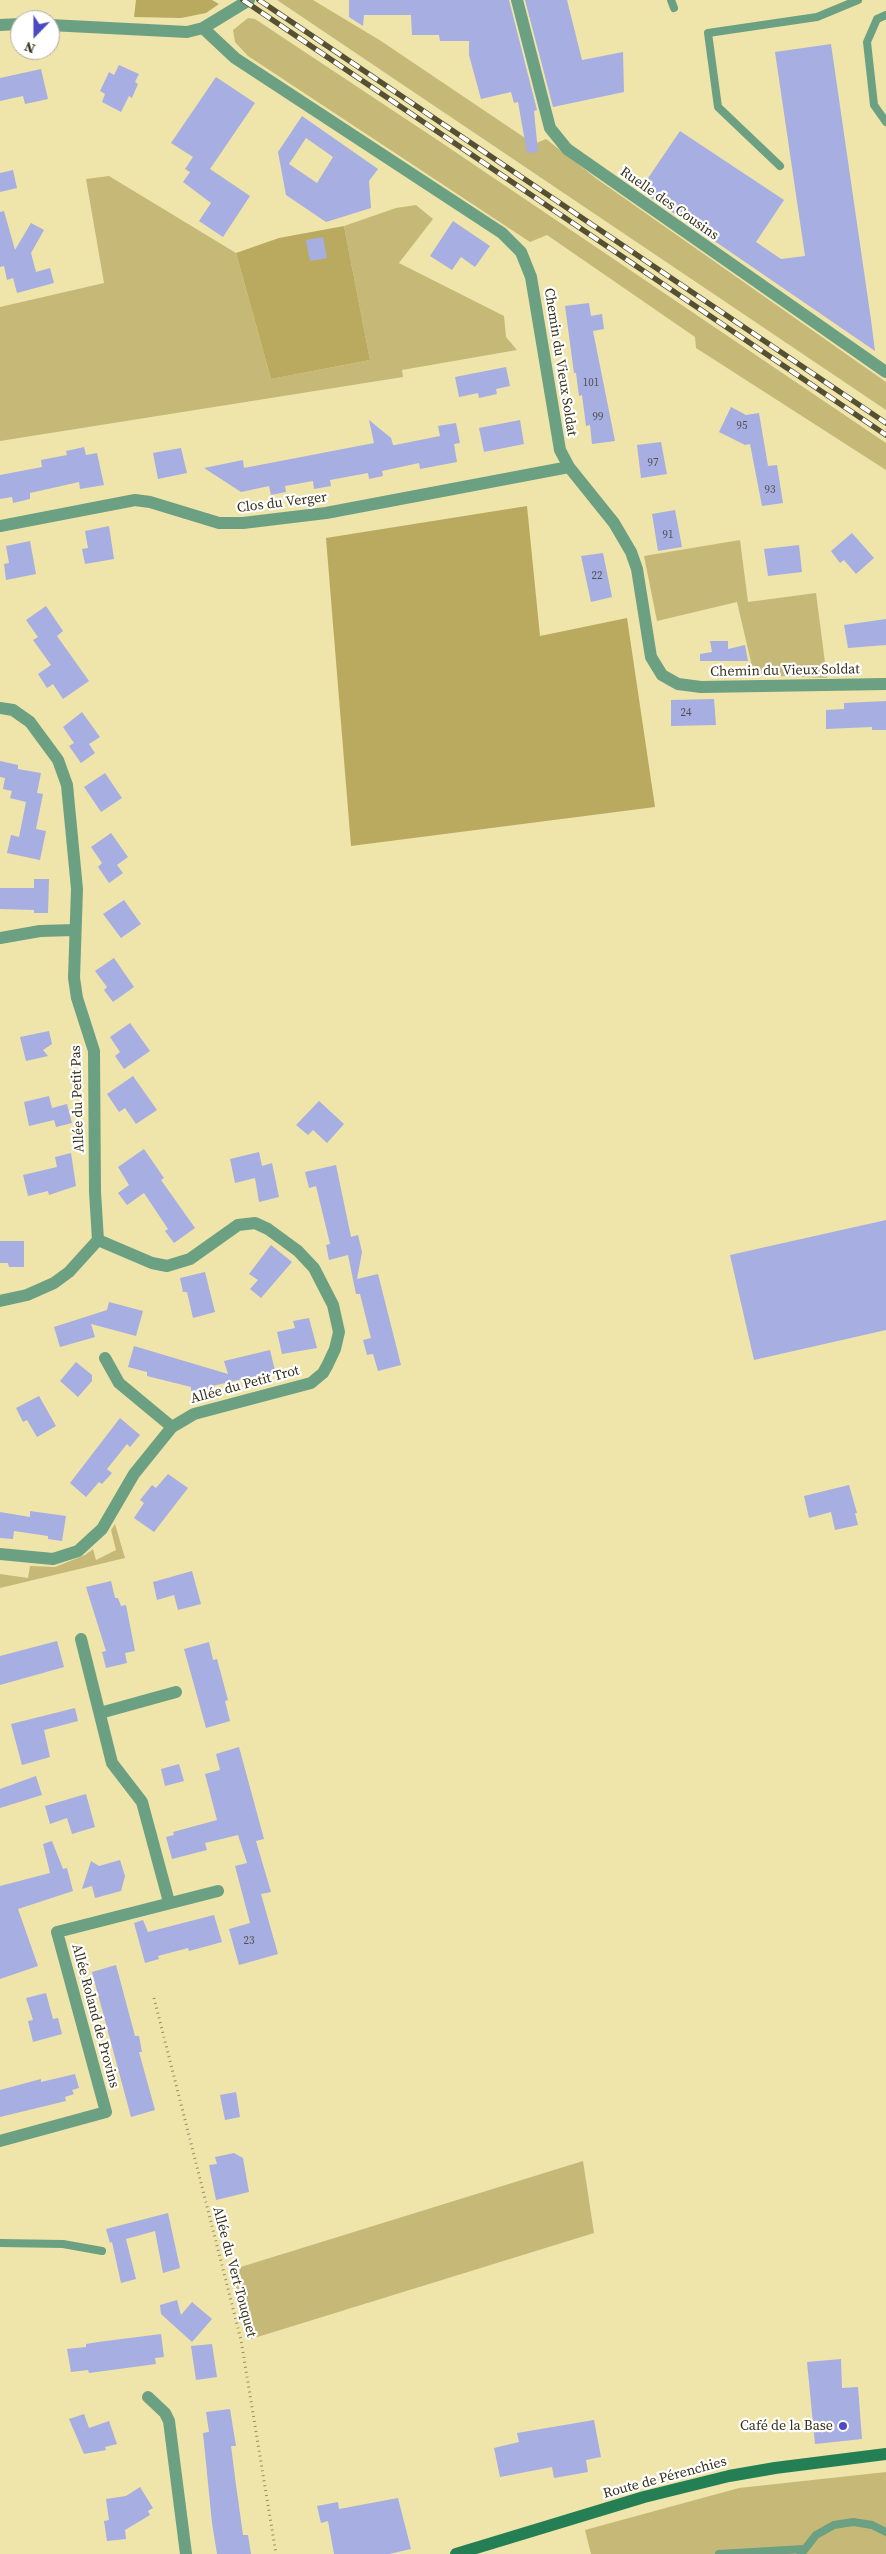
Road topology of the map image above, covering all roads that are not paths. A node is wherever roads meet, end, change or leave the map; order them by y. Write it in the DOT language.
graph roads {
  1 [pos="249,0"];
  2 [pos="517,0"];
  3 [pos="671,0"];
  4 [pos="858,0"];
  5 [pos="674,8"];
  6 [pos="886,15"];
  7 [pos="60,26"];
  8 [pos="203,28"];
  9 [pos="886,122"];
  10 [pos="780,166"];
  11 [pos="886,372"];
  12 [pos="568,467"];
  13 [pos="0,526"];
  14 [pos="886,684"];
  15 [pos="0,708"];
  16 [pos="74,930"];
  17 [pos="0,938"];
  18 [pos="98,1240"];
  19 [pos="0,1301"];
  20 [pos="105,1358"];
  21 [pos="172,1427"];
  22 [pos="0,1554"];
  23 [pos="81,1639"];
  24 [pos="176,1692"];
  25 [pos="100,1712"];
  26 [pos="218,1891"];
  27 [pos="168,1902"];
  28 [pos="0,2141"];
  29 [pos="0,2243"];
  30 [pos="102,2251"];
  31 [pos="148,2397"];
  32 [pos="886,2454"];
  33 [pos="886,2532"];
  34 [pos="802,2552"];
  35 [pos="186,2554"];
  36 [pos="456,2554"];
  37 [pos="720,2554"];
  1 -- 8 [label="street"];
  2 -- 11 [label="street, Ruelle des Cousins"];
  3 -- 5 [label="lane"];
  4 -- 10 [label="lane"];
  6 -- 9 [label="lane"];
  7 -- 8 [label="street"];
  8 -- 12 [label="street, Chemin du Vieux Soldat"];
  12 -- 13 [label="street, Clos du Verger"];
  12 -- 14 [label="street, Chemin du Vieux Soldat"];
  15 -- 16 [label="street, Allée du Petit Pas"];
  16 -- 17 [label="street"];
  16 -- 18 [label="street, Allée du Petit Pas"];
  18 -- 19 [label="street"];
  18 -- 21 [label="street, Allée du Petit Trot"];
  20 -- 21 [label="street"];
  21 -- 22 [label="street, Allée du Petit Trot"];
  23 -- 25 [label="street"];
  24 -- 25 [label="street"];
  25 -- 27 [label="street"];
  26 -- 27 [label="street, Allée Roland de Provins"];
  27 -- 28 [label="street, Allée Roland de Provins"];
  29 -- 30 [label="lane"];
  31 -- 35 [label="street"];
  32 -- 36 [label="main road, Route de Pérenchies"];
  33 -- 34 [label="lane"];
  34 -- 37 [label="lane"];
}
